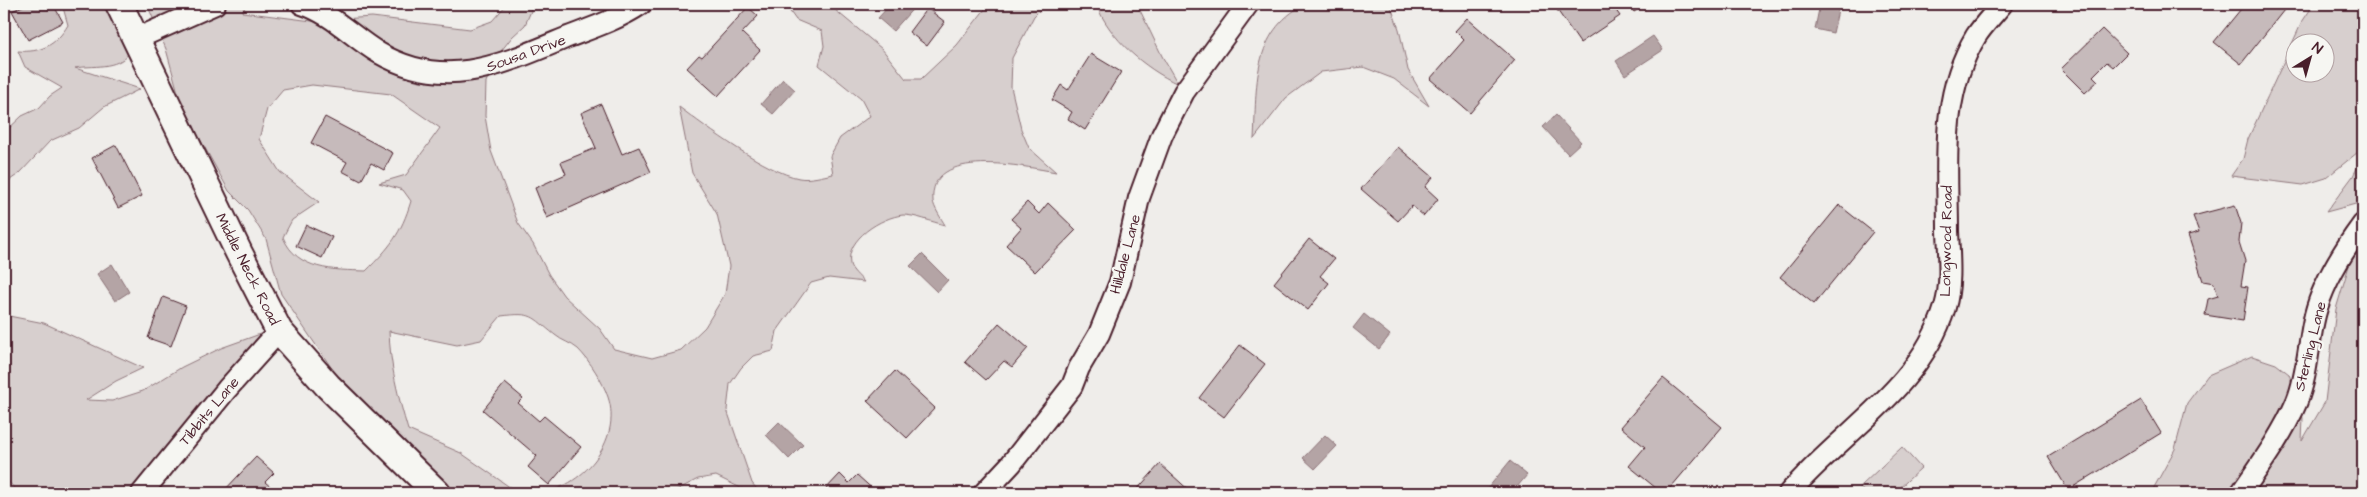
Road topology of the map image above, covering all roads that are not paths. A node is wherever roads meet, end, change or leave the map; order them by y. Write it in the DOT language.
graph roads {
  1 [pos="119,4"];
  2 [pos="214,4"];
  3 [pos="302,4"];
  4 [pos="641,4"];
  5 [pos="1248,4"];
  6 [pos="2002,4"];
  7 [pos="136,39"];
  8 [pos="2363,224"];
  9 [pos="279,331"];
  10 [pos="142,493"];
  11 [pos="437,493"];
  12 [pos="984,493"];
  13 [pos="1789,493"];
  14 [pos="2241,493"];
  1 -- 7 [label="main road, Middle Neck Road"];
  2 -- 7 [label="street"];
  3 -- 4 [label="street, Sousa Drive"];
  5 -- 12 [label="street, Hilldale Lane"];
  6 -- 13 [label="street, Longwood Road"];
  7 -- 9 [label="main road, Middle Neck Road"];
  8 -- 14 [label="street, Sterling Lane"];
  9 -- 10 [label="street, Tibbits Lane"];
  9 -- 11 [label="main road, Middle Neck Road"];
}
